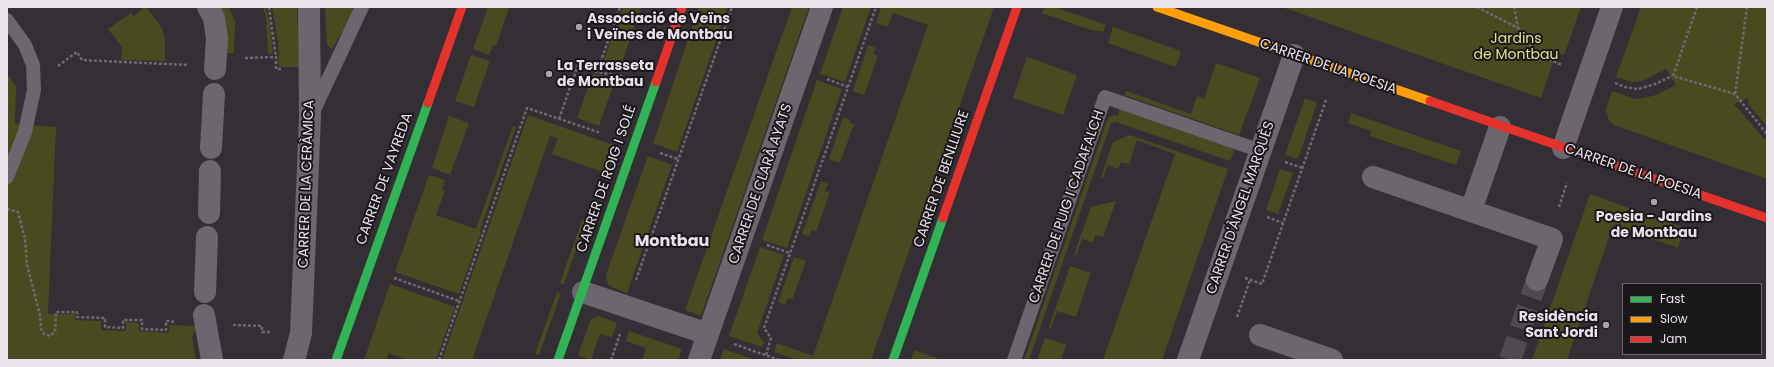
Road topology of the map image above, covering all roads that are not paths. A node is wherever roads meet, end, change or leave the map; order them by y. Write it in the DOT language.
graph roads {
  1 [pos="208,7"];
  2 [pos="309,7"];
  3 [pos="362,7"];
  4 [pos="462,7"];
  5 [pos="682,7"];
  6 [pos="822,7"];
  7 [pos="1018,7"];
  8 [pos="1157,7"];
  9 [pos="1612,7"];
  10 [pos="7,20"];
  11 [pos="1294,55"];
  12 [pos="215,63"];
  13 [pos="214,94"];
  14 [pos="310,118"];
  15 [pos="1500,126"];
  16 [pos="211,148"];
  17 [pos="1563,148"];
  18 [pos="1270,155"];
  19 [pos="210,171"];
  20 [pos="7,177"];
  21 [pos="1373,177"];
  22 [pos="1471,210"];
  23 [pos="209,213"];
  24 [pos="1767,218"];
  25 [pos="207,237"];
  26 [pos="1537,280"];
  27 [pos="205,292"];
  28 [pos="583,292"];
  29 [pos="204,319"];
  30 [pos="708,334"];
  31 [pos="1260,335"];
  32 [pos="212,360"];
  33 [pos="294,360"];
  34 [pos="336,360"];
  35 [pos="558,360"];
  36 [pos="699,360"];
  37 [pos="893,360"];
  38 [pos="1014,360"];
  39 [pos="1188,360"];
  40 [pos="1332,360"];
  1 -- 12 [label="street"];
  2 -- 14 [label="street, CARRER DE LA CERÀMICA"];
  3 -- 14 [label="lane"];
  4 -- 34 [label="street, CARRER DE VAYREDA"];
  5 -- 28 [label="street, CARRER DE ROIG I SOLÉ"];
  6 -- 30 [label="street, CARRER DE CLARÀ AYATS"];
  7 -- 37 [label="street, CARRER DE BENLLIURE"];
  8 -- 11 [label="street, CARRER DE LA POESIA"];
  9 -- 17 [label="street"];
  10 -- 20 [label="lane"];
  11 -- 15 [label="street, CARRER DE LA POESIA"];
  11 -- 18 [label="street, CARRER D'ÀNGEL MARQUÈS"];
  13 -- 16 [label="street"];
  14 -- 33 [label="street, CARRER DE LA CERÀMICA"];
  15 -- 17 [label="street, CARRER DE LA POESIA"];
  15 -- 22 [label="street"];
  17 -- 24 [label="street, CARRER DE LA POESIA"];
  18 -- 38 [label="lane, CARRER DE PUIG I CADAFALCH"];
  18 -- 39 [label="street, CARRER D'ÀNGEL MARQUÈS"];
  19 -- 23 [label="street"];
  21 -- 22 [label="street"];
  22 -- 26 [label="street"];
  25 -- 27 [label="street"];
  28 -- 30 [label="street"];
  28 -- 35 [label="street, CARRER DE ROIG I SOLÉ"];
  29 -- 32 [label="street"];
  30 -- 36 [label="street, CARRER DE CLARÀ AYATS"];
  31 -- 40 [label="street"];
}
